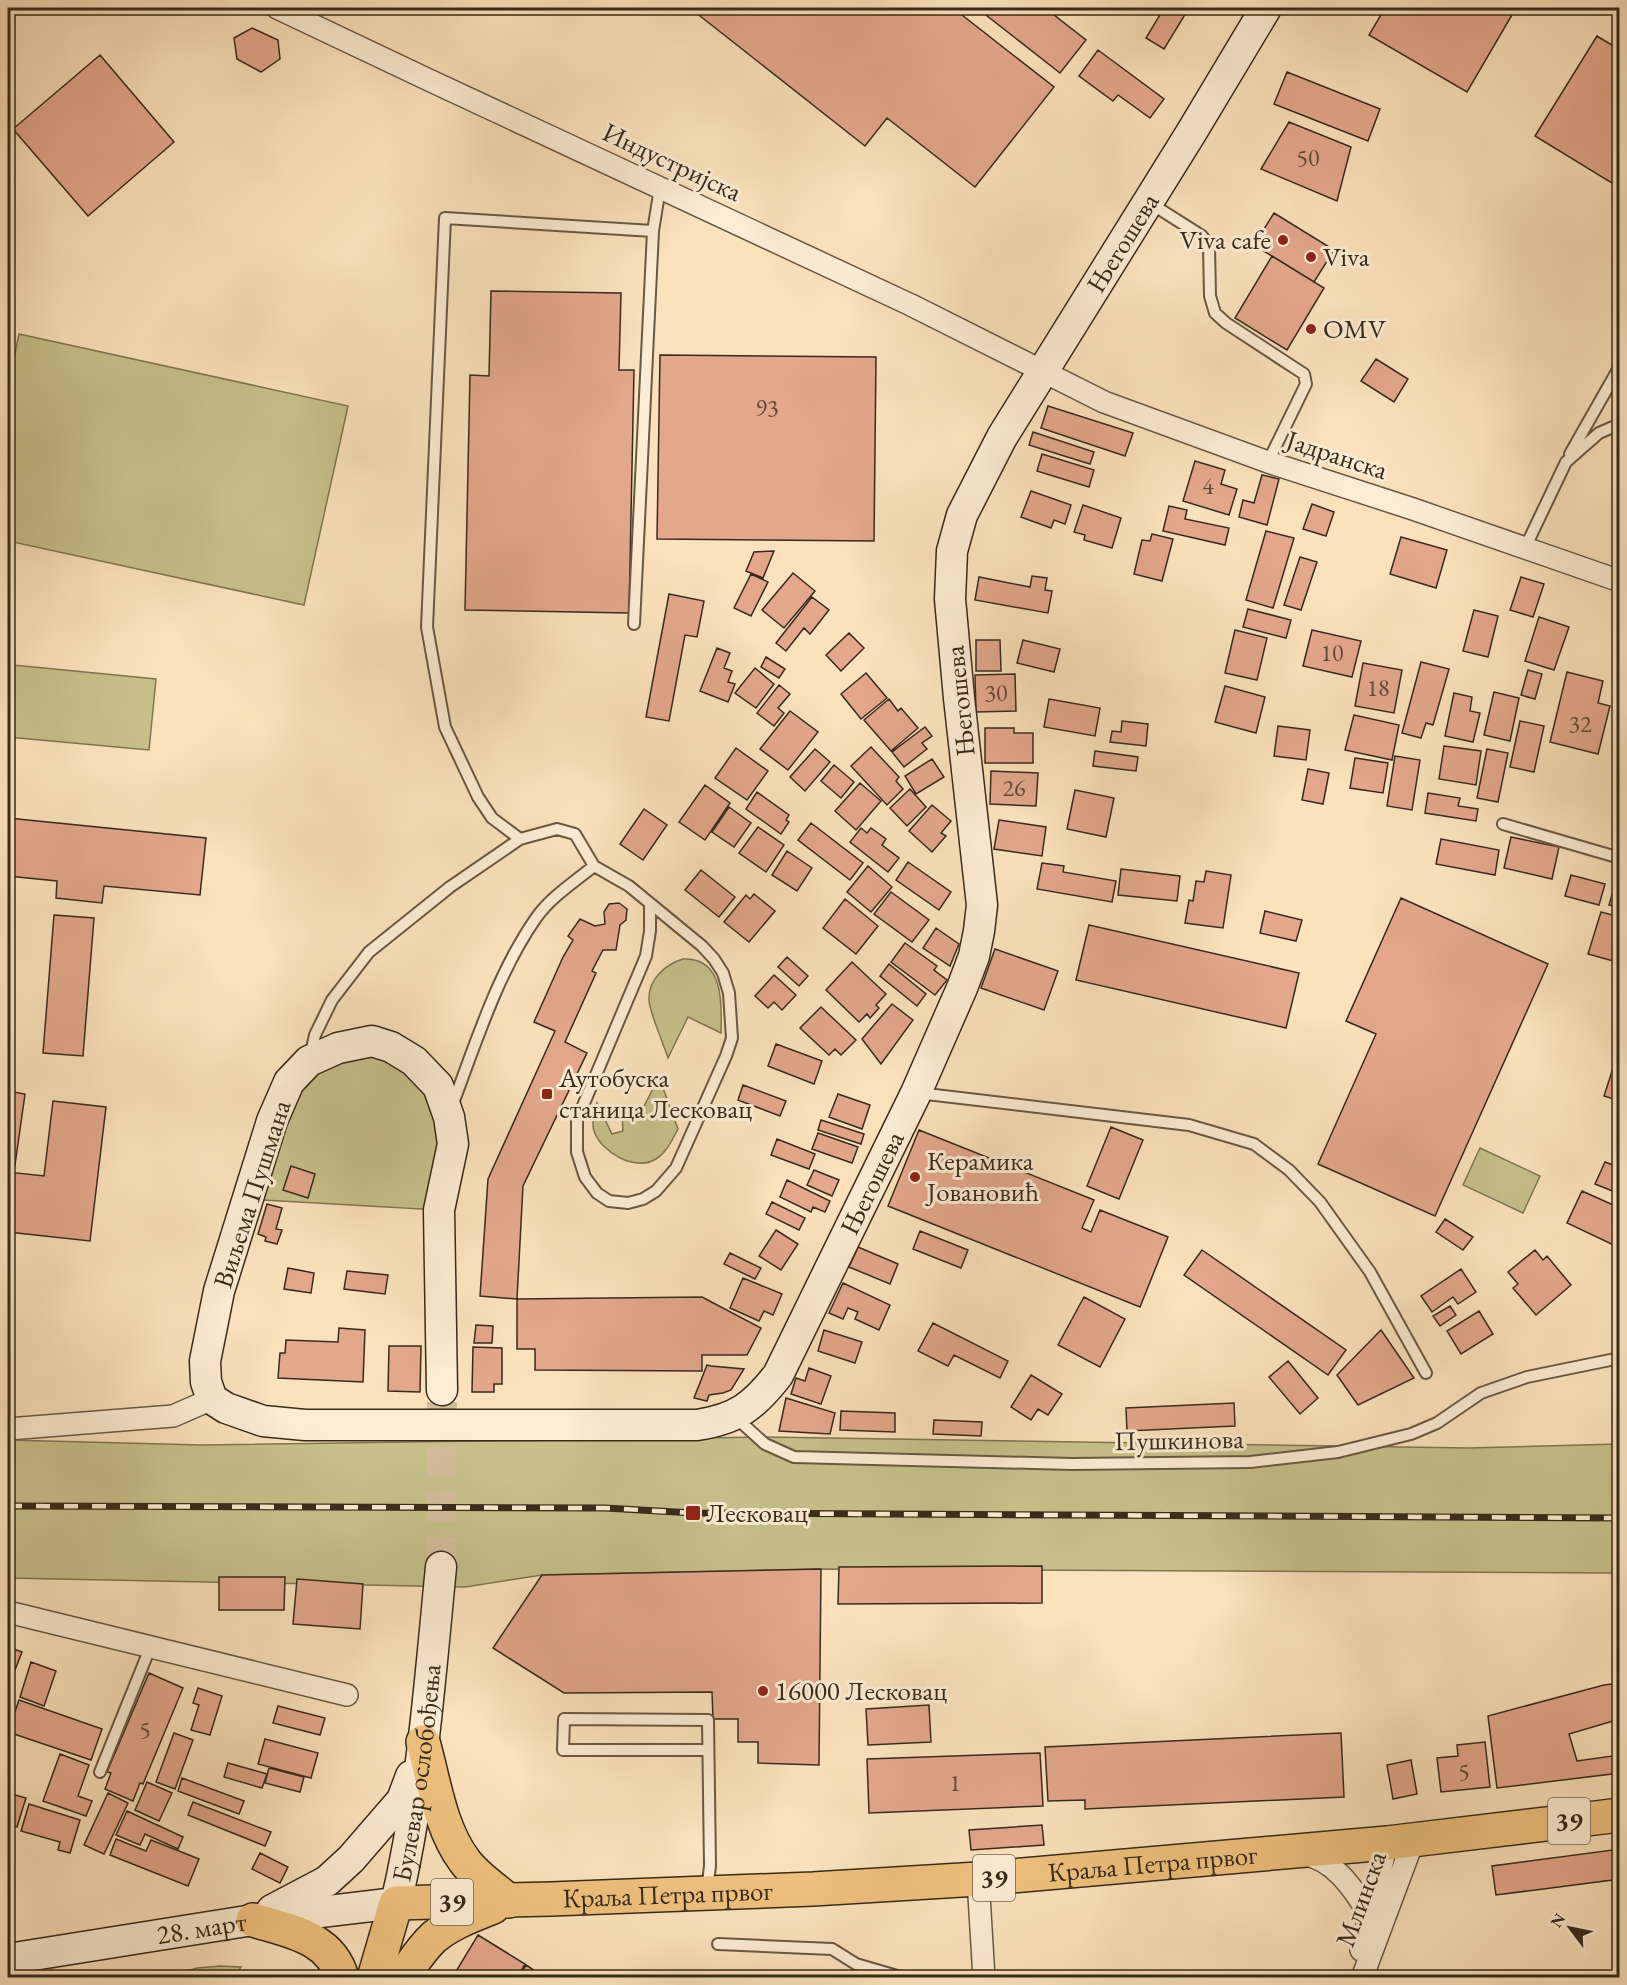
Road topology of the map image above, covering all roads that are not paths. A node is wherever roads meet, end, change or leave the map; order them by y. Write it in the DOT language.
graph roads {
  1 [pos="277,8"];
  2 [pos="1266,8"];
  3 [pos="660,188"];
  4 [pos="1147,202"];
  5 [pos="653,231"];
  6 [pos="1620,366"];
  7 [pos="1042,372"];
  8 [pos="1620,424"];
  9 [pos="1268,462"];
  10 [pos="1566,462"];
  11 [pos="1525,548"];
  12 [pos="1620,581"];
  13 [pos="634,624"];
  14 [pos="1503,824"];
  15 [pos="520,839"];
  16 [pos="1620,858"];
  17 [pos="594,866"];
  18 [pos="650,904"];
  19 [pos="309,1061"];
  20 [pos="916,1093"];
  21 [pos="449,1117"];
  22 [pos="1620,1358"];
  23 [pos="1426,1373"];
  24 [pos="442,1390"];
  25 [pos="212,1399"];
  26 [pos="734,1416"];
  27 [pos="8,1429"];
  28 [pos="441,1567"];
  29 [pos="8,1612"];
  30 [pos="150,1648"];
  31 [pos="347,1695"];
  32 [pos="423,1742"];
  33 [pos="708,1750"];
  34 [pos="100,1772"];
  35 [pos="1620,1815"];
  36 [pos="1401,1841"];
  37 [pos="1280,1851"];
  38 [pos="978,1879"];
  39 [pos="707,1892"];
  40 [pos="508,1901"];
  41 [pos="396,1903"];
  42 [pos="1369,1914"];
  43 [pos="253,1920"];
  44 [pos="718,1944"];
  45 [pos="8,1959"];
  46 [pos="342,1977"];
  47 [pos="374,1977"];
  48 [pos="402,1977"];
  49 [pos="904,1977"];
  50 [pos="984,1977"];
  51 [pos="1357,1977"];
  52 [pos="1362,1977"];
  1 -- 3 [label="street, Индустријска"];
  2 -- 4 [label="street, Његошева"];
  3 -- 5 [label="lane"];
  3 -- 7 [label="street, Индустријска"];
  4 -- 7 [label="street, Његошева"];
  4 -- 9 [label="lane"];
  5 -- 13 [label="lane"];
  5 -- 15 [label="lane"];
  6 -- 10 [label="lane"];
  7 -- 9 [label="street, Јадранска"];
  7 -- 20 [label="street, Његошева"];
  8 -- 10 [label="lane"];
  9 -- 11 [label="street, Јадранска"];
  10 -- 11 [label="lane"];
  11 -- 12 [label="street, Јадранска"];
  14 -- 16 [label="lane"];
  15 -- 17 [label="lane"];
  15 -- 19 [label="lane"];
  17 -- 18 [label="lane"];
  17 -- 21 [label="lane"];
  18 -- 18 [label="lane"];
  19 -- 21 [label="street, Виљема Пушмана"];
  19 -- 25 [label="street, Виљема Пушмана"];
  20 -- 23 [label="lane"];
  20 -- 26 [label="street, Његошева"];
  21 -- 24 [label="street, Виљема Пушмана"];
  22 -- 26 [label="lane, Пушкинова"];
  25 -- 26 [label="street"];
  25 -- 27 [label="street"];
  28 -- 32 [label="street, Булевар ослобођења"];
  29 -- 30 [label="street"];
  30 -- 31 [label="street"];
  30 -- 34 [label="lane"];
  32 -- 40 [label="main road"];
  32 -- 41 [label="street, Булевар ослобођења"];
  32 -- 43 [label="street"];
  33 -- 33 [label="lane"];
  33 -- 39 [label="lane"];
  35 -- 36 [label="main road, Краља Петра првог / 39"];
  36 -- 37 [label="main road, Краља Петра првог / 39"];
  36 -- 42 [label="street"];
  36 -- 52 [label="street, Млинска"];
  37 -- 38 [label="main road, Краља Петра првог / 39"];
  37 -- 42 [label="street"];
  38 -- 39 [label="main road, Краља Петра првог / 39"];
  38 -- 50 [label="street"];
  39 -- 40 [label="main road, Краља Петра првог / 39"];
  40 -- 41 [label="main road, Краља Петра првог / 39"];
  40 -- 48 [label="main road"];
  41 -- 43 [label="street, 28. март"];
  41 -- 47 [label="main road, Булевар ослобођења / 39"];
  42 -- 51 [label="street"];
  43 -- 45 [label="street, 28. март"];
  43 -- 46 [label="main road"];
  44 -- 49 [label="lane"];
}
